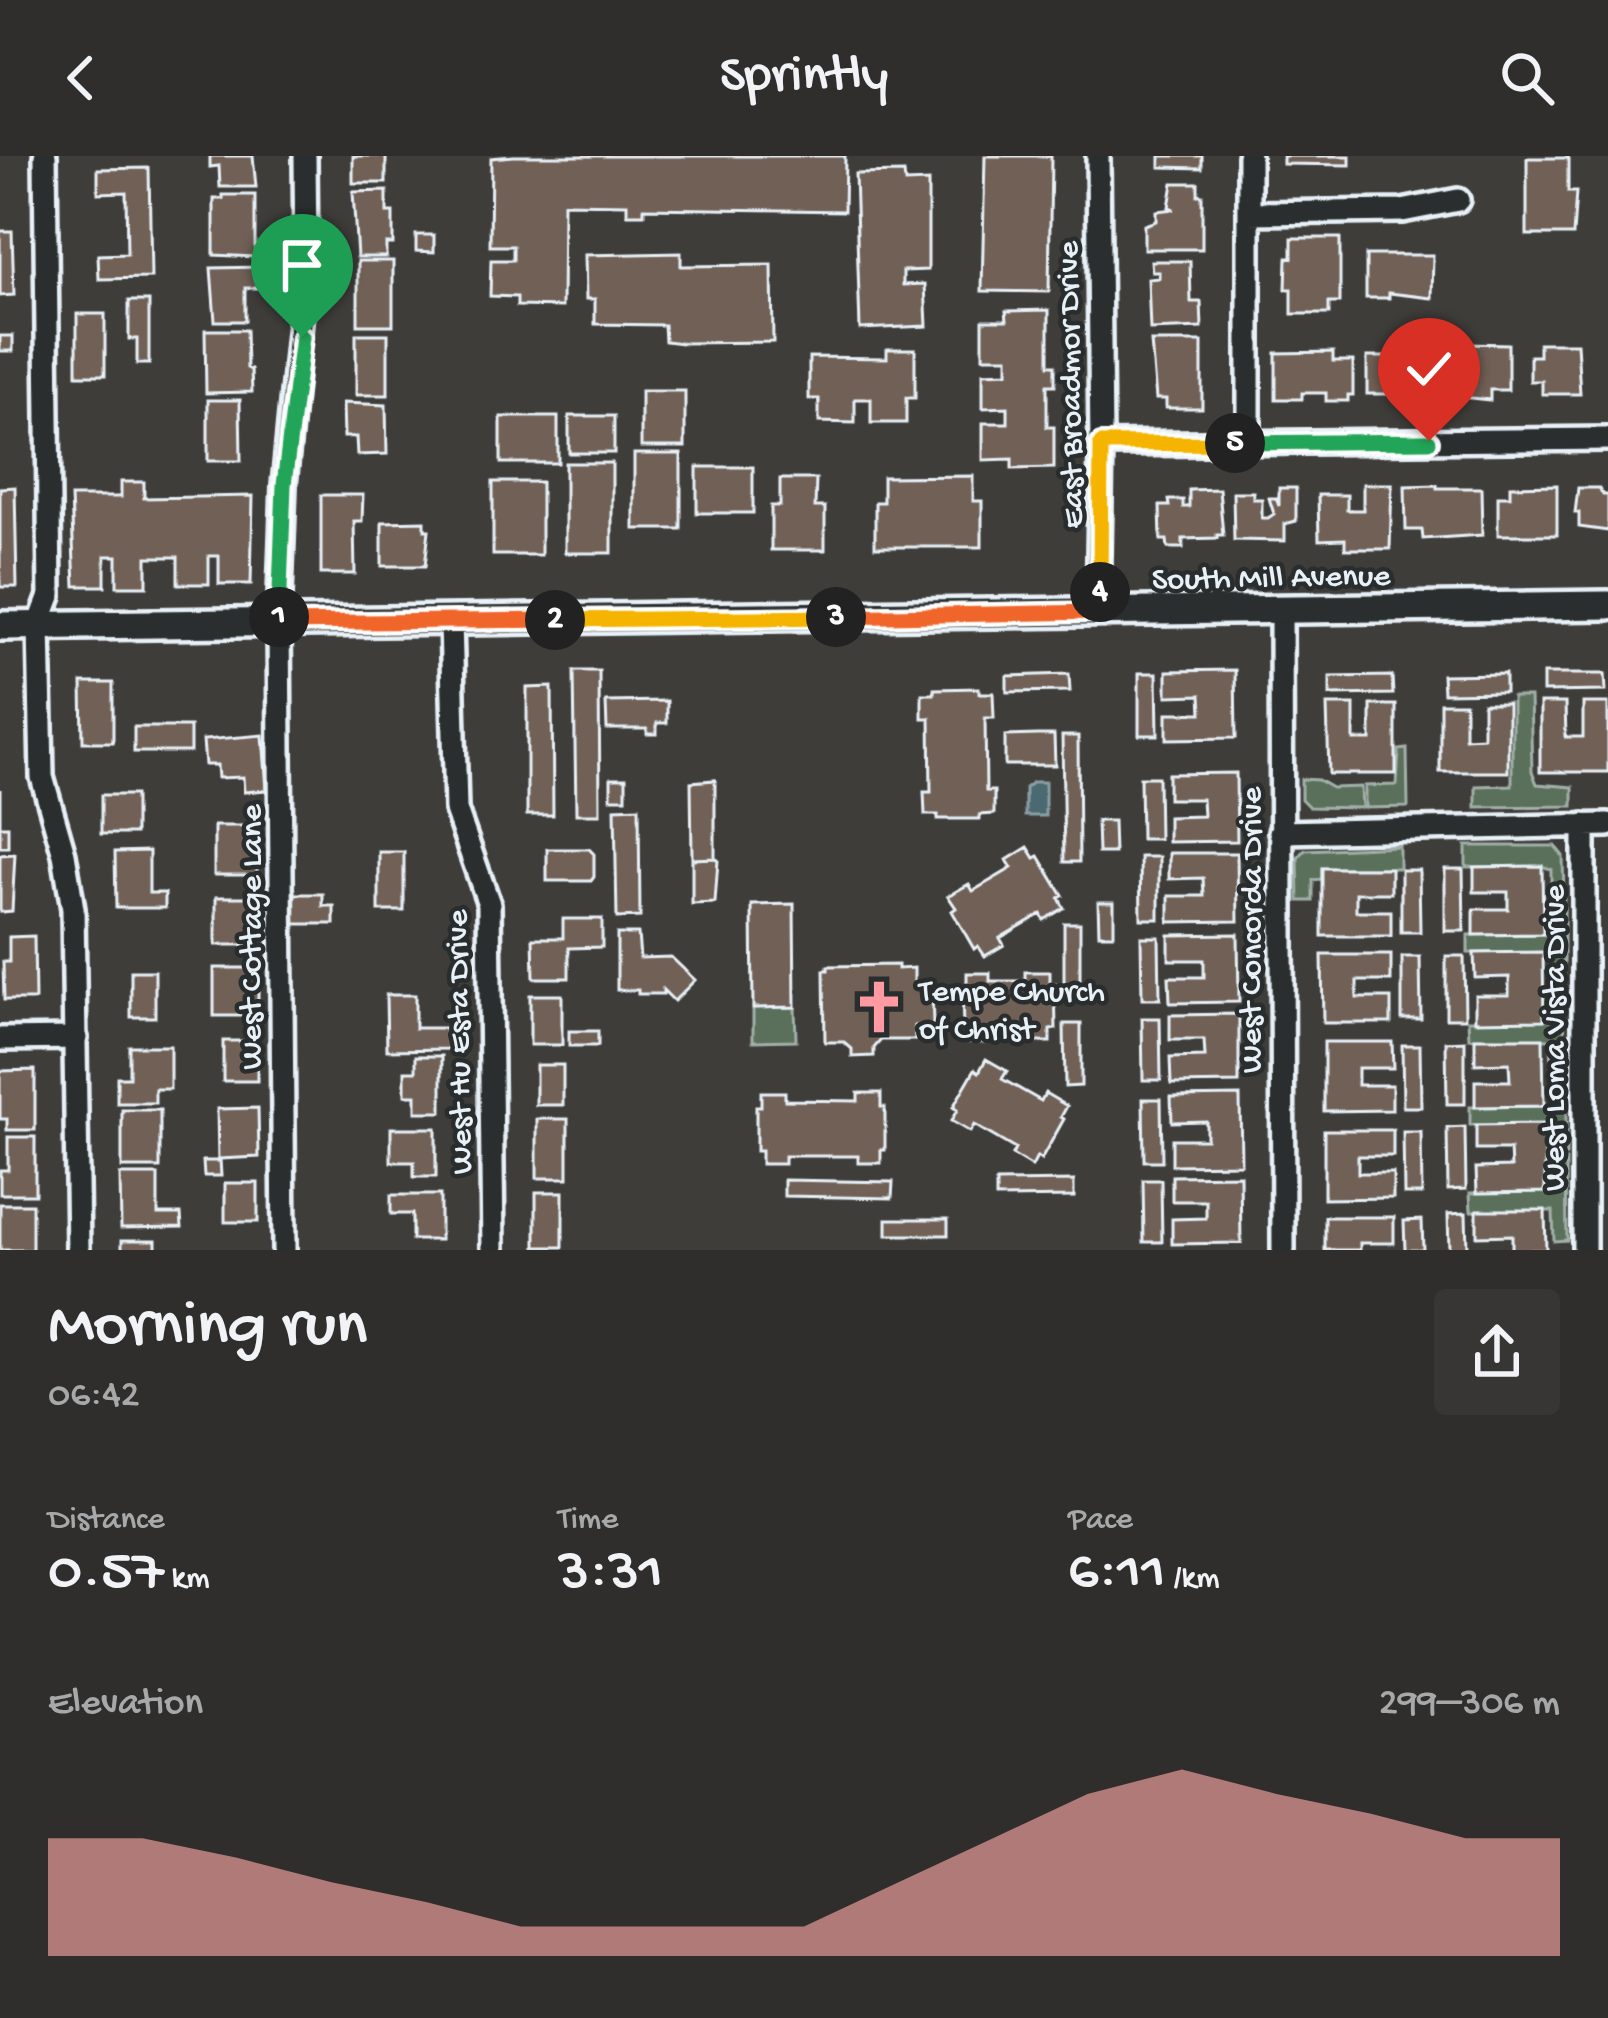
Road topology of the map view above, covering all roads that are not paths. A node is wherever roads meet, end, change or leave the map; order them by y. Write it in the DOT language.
graph roads {
  1 [pos="45,156"];
  2 [pos="305,156"];
  3 [pos="1098,156"];
  4 [pos="1249,156"];
  5 [pos="1458,200"];
  6 [pos="1249,213"];
  7 [pos="1608,439"];
  8 [pos="1249,442"];
  9 [pos="1101,444"];
  10 [pos="1608,605"];
  11 [pos="1281,610"];
  12 [pos="1098,612"];
  13 [pos="451,621"];
  14 [pos="279,623"];
  15 [pos="39,625"];
  16 [pos="0,626"];
  17 [pos="1584,825"];
  18 [pos="1608,825"];
  19 [pos="1280,832"];
  20 [pos="76,1038"];
  21 [pos="0,1039"];
  22 [pos="78,1250"];
  23 [pos="284,1250"];
  24 [pos="493,1250"];
  25 [pos="1283,1250"];
  26 [pos="1584,1250"];
  1 -- 15 [label="street"];
  2 -- 14 [label="street, West Cottage Lane"];
  3 -- 9 [label="street, East Broadmor Drive"];
  4 -- 6 [label="street"];
  5 -- 6 [label="street"];
  6 -- 8 [label="street"];
  7 -- 8 [label="street"];
  8 -- 9 [label="street"];
  9 -- 12 [label="street, East Broadmor Drive"];
  10 -- 11 [label="main road, South Mill Avenue"];
  11 -- 12 [label="main road, South Mill Avenue"];
  11 -- 19 [label="street, West Concorda Drive"];
  12 -- 13 [label="main road, South Mill Avenue"];
  13 -- 14 [label="main road, South Mill Avenue"];
  13 -- 24 [label="street, West Hu Esta Drive"];
  14 -- 15 [label="main road, South Mill Avenue"];
  14 -- 23 [label="street, West Cottage Lane"];
  15 -- 16 [label="main road, South Mill Avenue"];
  15 -- 20 [label="street"];
  17 -- 18 [label="street"];
  17 -- 19 [label="street"];
  17 -- 26 [label="street, West Loma Vista Drive"];
  19 -- 25 [label="street, West Concorda Drive"];
  20 -- 21 [label="street"];
  20 -- 22 [label="street"];
}
